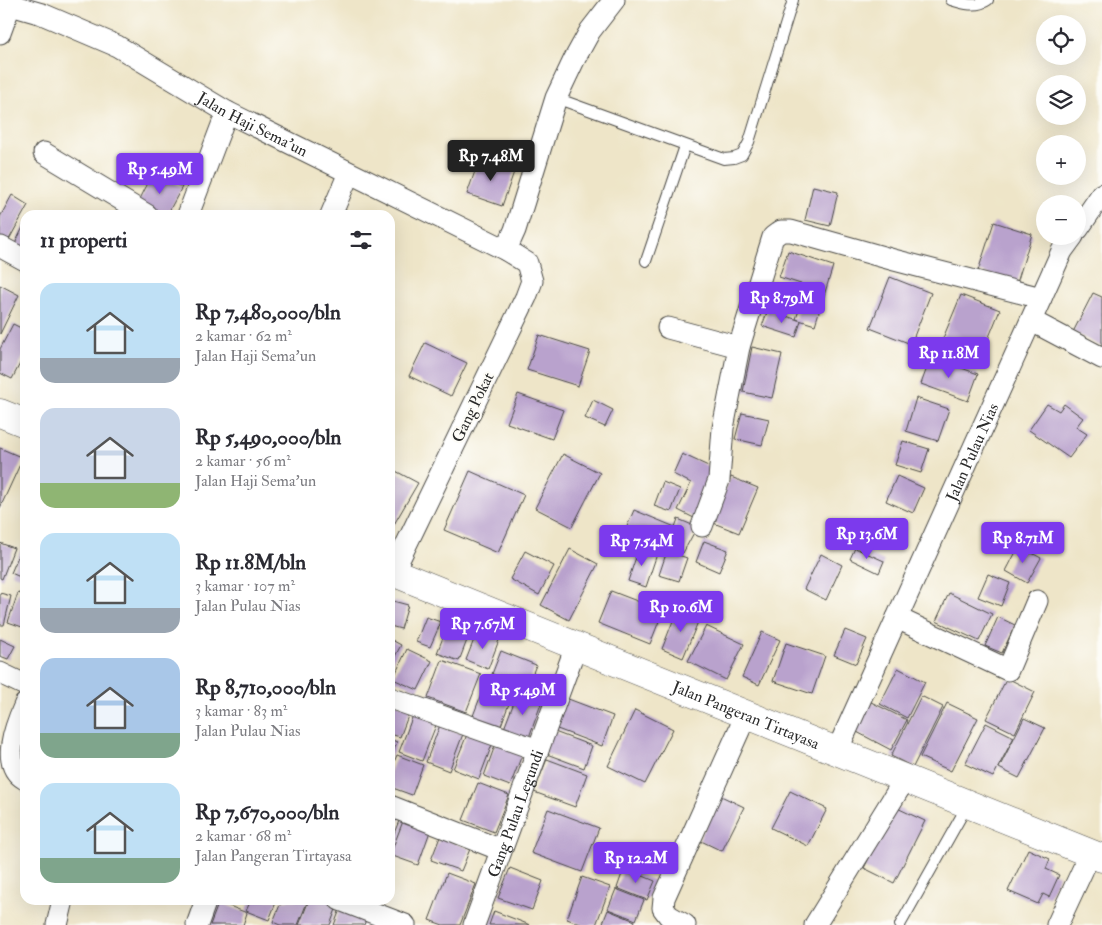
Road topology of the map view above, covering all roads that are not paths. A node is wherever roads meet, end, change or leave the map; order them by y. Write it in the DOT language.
graph roads {
  1 [pos="614,0"];
  2 [pos="793,0"];
  3 [pos="951,0"];
  4 [pos="988,0"];
  5 [pos="8,3"];
  6 [pos="0,33"];
  7 [pos="556,98"];
  8 [pos="227,112"];
  9 [pos="685,146"];
  10 [pos="44,153"];
  11 [pos="349,173"];
  12 [pos="1102,194"];
  13 [pos="139,210"];
  14 [pos="190,210"];
  15 [pos="333,210"];
  16 [pos="1086,217"];
  17 [pos="1066,245"];
  18 [pos="1,247"];
  19 [pos="506,250"];
  20 [pos="20,257"];
  21 [pos="646,261"];
  22 [pos="1041,298"];
  23 [pos="1032,322"];
  24 [pos="668,328"];
  25 [pos="739,347"];
  26 [pos="1102,358"];
  27 [pos="0,413"];
  28 [pos="20,421"];
  29 [pos="702,526"];
  30 [pos="395,563"];
  31 [pos="395,573"];
  32 [pos="1037,601"];
  33 [pos="897,618"];
  34 [pos="576,646"];
  35 [pos="0,673"];
  36 [pos="20,683"];
  37 [pos="395,700"];
  38 [pos="20,715"];
  39 [pos="746,715"];
  40 [pos="538,750"];
  41 [pos="837,751"];
  42 [pos="20,777"];
  43 [pos="905,779"];
  44 [pos="968,804"];
  45 [pos="395,808"];
  46 [pos="501,850"];
  47 [pos="1096,856"];
  48 [pos="62,905"];
  49 [pos="204,905"];
  50 [pos="353,905"];
  51 [pos="57,925"];
  52 [pos="197,925"];
  53 [pos="405,925"];
  54 [pos="474,925"];
  55 [pos="685,925"];
  56 [pos="815,925"];
  57 [pos="900,925"];
  58 [pos="1057,925"];
  1 -- 7 [label="street"];
  2 -- 9 [label="lane"];
  3 -- 4 [label="lane"];
  5 -- 6 [label="street"];
  5 -- 8 [label="street, Jalan Haji Sema'un"];
  7 -- 9 [label="lane"];
  7 -- 19 [label="street"];
  8 -- 11 [label="street, Jalan Haji Sema'un"];
  8 -- 14 [label="street"];
  9 -- 21 [label="lane"];
  10 -- 13 [label="street"];
  11 -- 15 [label="street"];
  11 -- 19 [label="street, Jalan Haji Sema'un"];
  12 -- 16 [label="street"];
  17 -- 22 [label="street, Jalan Pulau Nias"];
  18 -- 20 [label="street"];
  19 -- 30 [label="street, Gang Pokat"];
  22 -- 23 [label="street, Jalan Pulau Nias"];
  22 -- 25 [label="street"];
  23 -- 26 [label="street"];
  23 -- 33 [label="street, Jalan Pulau Nias"];
  24 -- 25 [label="street"];
  25 -- 29 [label="street"];
  27 -- 28 [label="main road"];
  31 -- 34 [label="main road, Jalan Pangeran Tirtayasa"];
  32 -- 33 [label="street"];
  33 -- 41 [label="street, Jalan Pulau Nias"];
  34 -- 39 [label="main road, Jalan Pangeran Tirtayasa"];
  34 -- 40 [label="street, Gang Pulau Legundi"];
  35 -- 36 [label="street"];
  37 -- 40 [label="street"];
  38 -- 42 [label="street"];
  39 -- 41 [label="main road, Jalan Pangeran Tirtayasa"];
  39 -- 55 [label="street"];
  40 -- 46 [label="street, Gang Pulau Legundi"];
  41 -- 43 [label="main road, Jalan Pangeran Tirtayasa"];
  43 -- 44 [label="main road, Jalan Pangeran Tirtayasa"];
  43 -- 56 [label="street"];
  44 -- 47 [label="main road, Jalan Pangeran Tirtayasa"];
  44 -- 57 [label="lane"];
  45 -- 46 [label="street"];
  46 -- 54 [label="street, Gang Pulau Legundi"];
  47 -- 58 [label="street"];
  48 -- 51 [label="street"];
  49 -- 52 [label="street"];
  50 -- 53 [label="street"];
}
